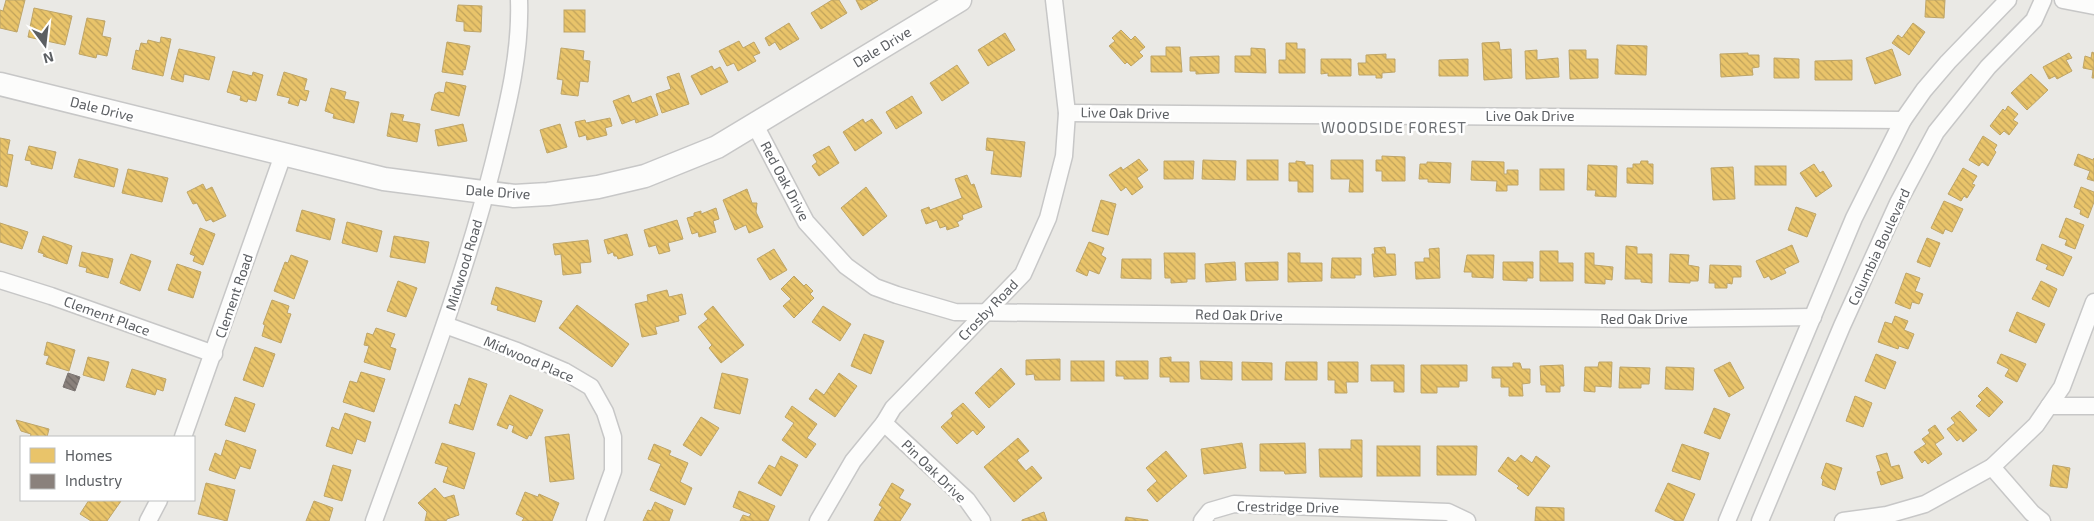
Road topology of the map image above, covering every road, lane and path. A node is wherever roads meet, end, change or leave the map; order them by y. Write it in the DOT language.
graph roads {
  1 [pos="519,0"];
  2 [pos="960,0"];
  3 [pos="1054,0"];
  4 [pos="2008,0"];
  5 [pos="2043,0"];
  6 [pos="2064,0"];
  7 [pos="2094,6"];
  8 [pos="0,84"];
  9 [pos="1067,113"];
  10 [pos="1903,120"];
  11 [pos="755,125"];
  12 [pos="283,155"];
  13 [pos="486,193"];
  14 [pos="0,280"];
  15 [pos="2094,302"];
  16 [pos="987,312"];
  17 [pos="1813,317"];
  18 [pos="445,325"];
  19 [pos="214,354"];
  20 [pos="2049,406"];
  21 [pos="2094,406"];
  22 [pos="884,423"];
  23 [pos="183,436"];
  24 [pos="1992,467"];
  25 [pos="158,501"];
  26 [pos="1888,518"];
  27 [pos="1731,520"];
  28 [pos="148,521"];
  29 [pos="374,521"];
  30 [pos="595,521"];
  31 [pos="818,521"];
  32 [pos="982,521"];
  33 [pos="1202,521"];
  34 [pos="1467,521"];
  35 [pos="1760,521"];
  36 [pos="1843,521"];
  37 [pos="2042,521"];
  1 -- 13 [label="street, Midwood Road"];
  2 -- 11 [label="street, Dale Drive"];
  3 -- 9 [label="street, Crosby Road"];
  4 -- 10 [label="street"];
  5 -- 35 [label="street, Columbia Boulevard"];
  6 -- 7 [label="street"];
  8 -- 12 [label="street, Dale Drive"];
  9 -- 10 [label="street, Live Oak Drive"];
  9 -- 16 [label="street, Crosby Road"];
  10 -- 17 [label="street"];
  11 -- 13 [label="street, Dale Drive"];
  11 -- 16 [label="street, Red Oak Drive"];
  12 -- 13 [label="street, Dale Drive"];
  12 -- 19 [label="street, Clement Road"];
  13 -- 18 [label="street, Midwood Road"];
  14 -- 19 [label="street, Clement Place"];
  15 -- 20 [label="street"];
  16 -- 17 [label="street, Red Oak Drive"];
  16 -- 22 [label="street, Crosby Road"];
  17 -- 27 [label="street"];
  18 -- 29 [label="street, Midwood Road"];
  18 -- 30 [label="street, Midwood Place"];
  19 -- 23 [label="street, Clement Road"];
  20 -- 21 [label="street"];
  20 -- 24 [label="street"];
  22 -- 31 [label="street, Crosby Road"];
  22 -- 32 [label="street, Pin Oak Drive"];
  24 -- 26 [label="street"];
  24 -- 37 [label="street"];
  25 -- 28 [label="street"];
  26 -- 36 [label="street"];
  33 -- 34 [label="street, Crestridge Drive"];
}
